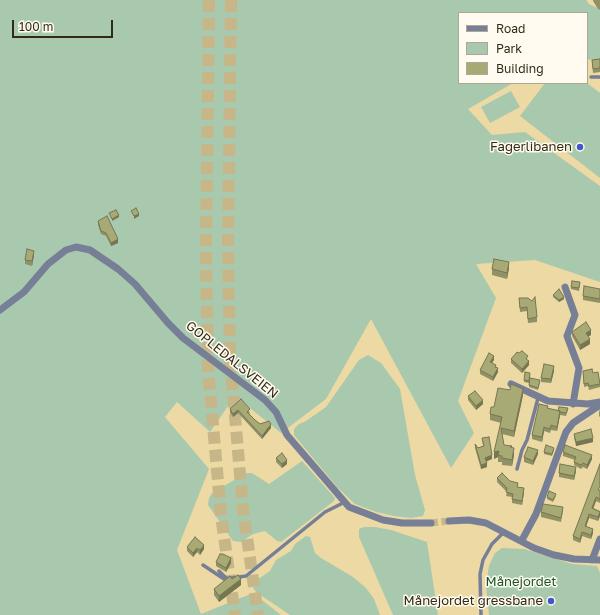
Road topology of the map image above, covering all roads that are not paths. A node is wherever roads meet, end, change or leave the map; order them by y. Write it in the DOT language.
graph roads {
  1 [pos="591,77"];
  2 [pos="600,77"];
  3 [pos="565,287"];
  4 [pos="0,310"];
  5 [pos="511,384"];
  6 [pos="538,398"];
  7 [pos="600,402"];
  8 [pos="573,404"];
  9 [pos="600,405"];
  10 [pos="517,469"];
  11 [pos="345,502"];
  12 [pos="449,521"];
  13 [pos="431,523"];
  14 [pos="503,533"];
  15 [pos="600,539"];
  16 [pos="522,540"];
  17 [pos="592,560"];
  18 [pos="600,560"];
  19 [pos="203,565"];
  20 [pos="219,572"];
  21 [pos="227,579"];
  22 [pos="481,615"];
  1 -- 2 [label="lane"];
  3 -- 8 [label="street"];
  4 -- 11 [label="street, GOPLEDALSVEIEN"];
  5 -- 6 [label="street"];
  6 -- 8 [label="street"];
  6 -- 10 [label="lane"];
  7 -- 8 [label="street"];
  9 -- 16 [label="street"];
  11 -- 13 [label="street, GOPLEDALSVEIEN"];
  11 -- 21 [label="lane"];
  12 -- 14 [label="street"];
  14 -- 16 [label="street"];
  14 -- 22 [label="lane"];
  15 -- 17 [label="street"];
  16 -- 17 [label="street"];
  17 -- 18 [label="street"];
  19 -- 21 [label="lane"];
  20 -- 21 [label="lane"];
}
